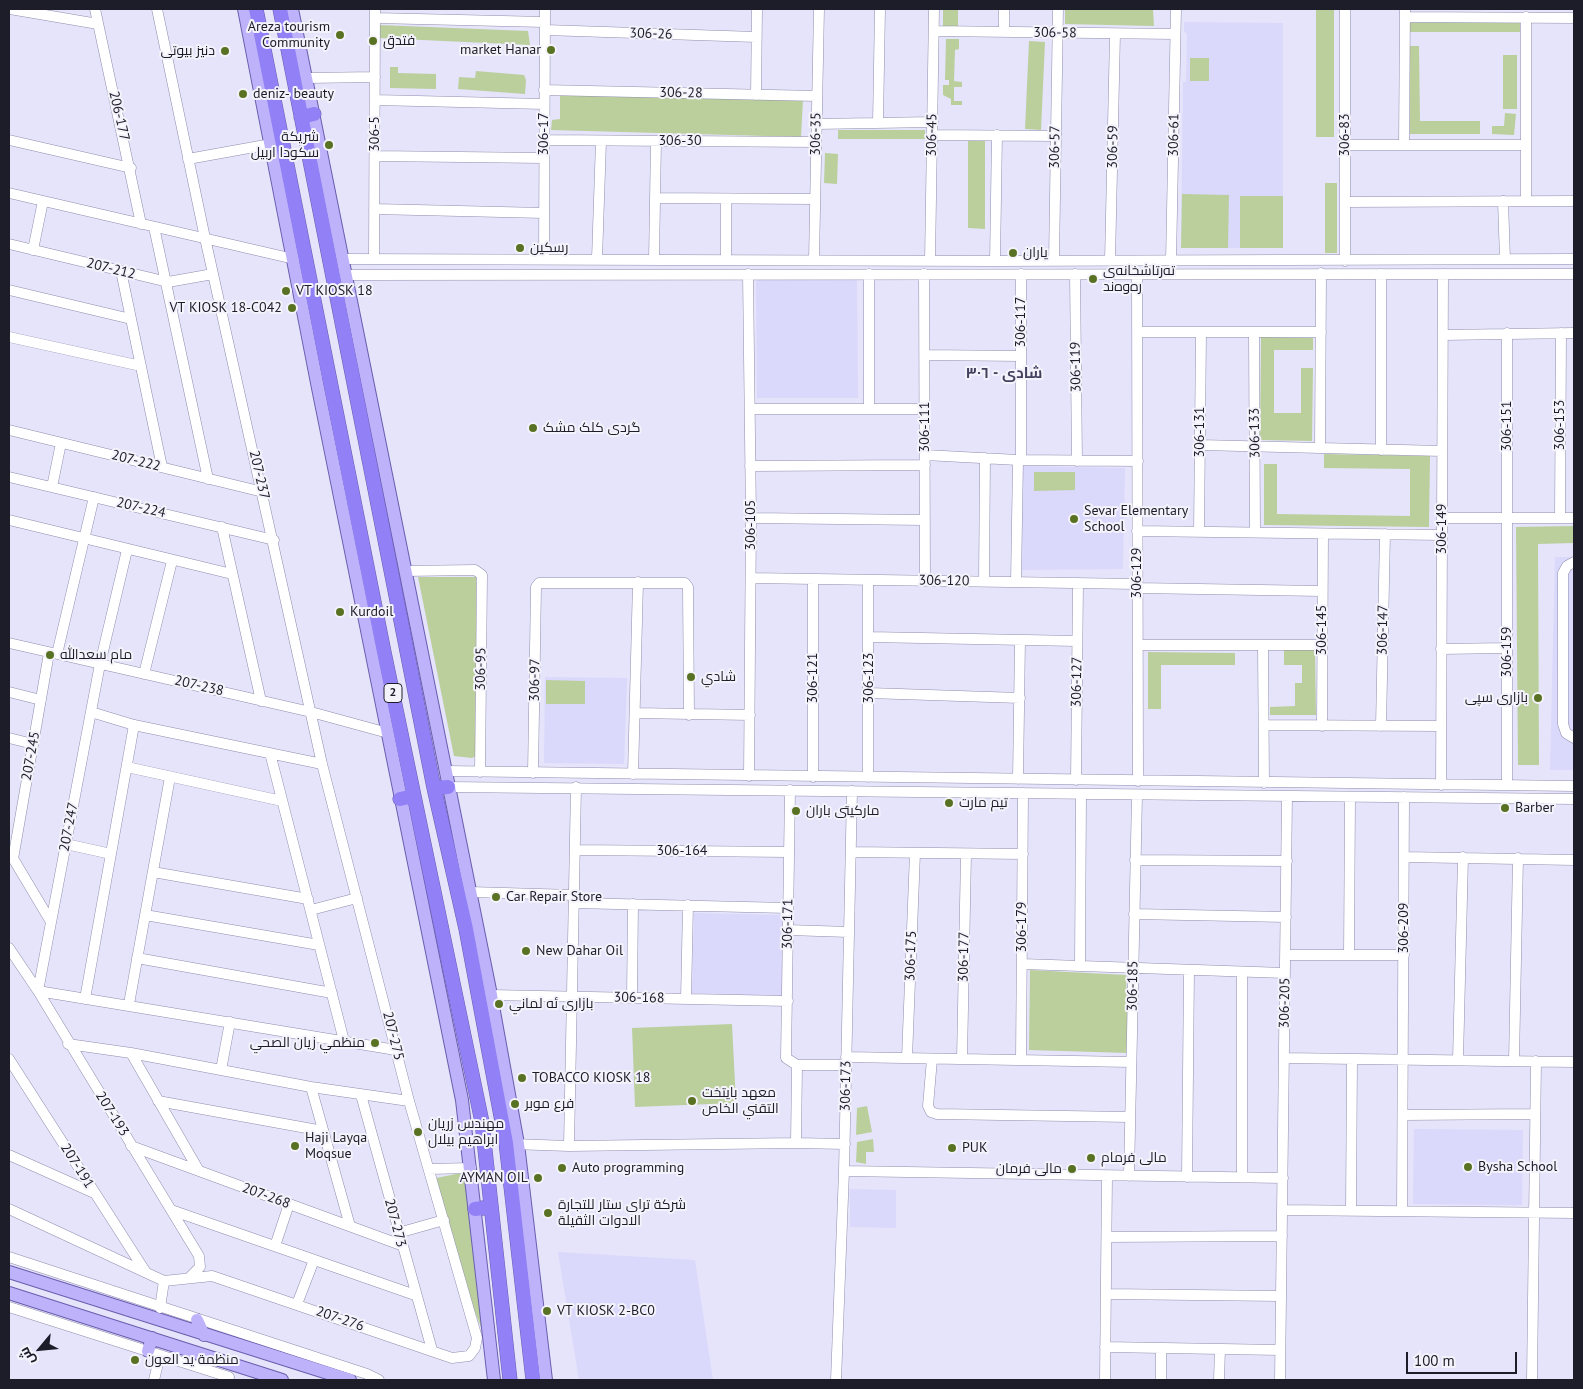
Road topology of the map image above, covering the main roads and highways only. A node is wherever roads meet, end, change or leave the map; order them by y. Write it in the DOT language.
graph roads {
  1 [pos="244,9"];
  2 [pos="256,9"];
  3 [pos="280,9"];
  4 [pos="292,9"];
  5 [pos="308,116"];
  6 [pos="273,120"];
  7 [pos="324,387"];
  8 [pos="365,405"];
  9 [pos="342,475"];
  10 [pos="398,606"];
  11 [pos="376,610"];
  12 [pos="407,647"];
  13 [pos="384,652"];
  14 [pos="440,780"];
  15 [pos="407,798"];
  16 [pos="485,994"];
  17 [pos="491,1208"];
  18 [pos="476,1209"];
  19 [pos="9,1272"];
  20 [pos="9,1293"];
  21 [pos="197,1320"];
  22 [pos="204,1335"];
  23 [pos="152,1338"];
  24 [pos="154,1353"];
  25 [pos="539,1379"];
  26 [pos="282,1380"];
  27 [pos="350,1380"];
  28 [pos="494,1380"];
  29 [pos="510,1380"];
  1 -- 6 [label="main road"];
  2 -- 6 [label="highway, 2"];
  3 -- 5 [label="highway, 2"];
  4 -- 5 [label="main road"];
  5 -- 8 [label="highway, 2"];
  5 -- 8 [label="main road"];
  6 -- 7 [label="highway, 2"];
  6 -- 7 [label="main road"];
  7 -- 9 [label="highway, 2"];
  8 -- 10 [label="highway, 2"];
  8 -- 14 [label="main road"];
  9 -- 11 [label="highway, 2"];
  9 -- 15 [label="main road"];
  10 -- 11 [label="highway"];
  10 -- 12 [label="highway, 2"];
  11 -- 13 [label="highway, 2"];
  12 -- 13 [label="highway"];
  12 -- 14 [label="highway, 2"];
  13 -- 15 [label="highway, 2"];
  14 -- 16 [label="highway, 2"];
  14 -- 16 [label="main road"];
  15 -- 17 [label="highway, 2"];
  15 -- 18 [label="main road"];
  16 -- 25 [label="highway, 2"];
  17 -- 18 [label="highway"];
  17 -- 29 [label="highway, 2"];
  18 -- 28 [label="main road"];
  19 -- 22 [label="main road"];
  20 -- 23 [label="main road"];
  21 -- 22 [label="main road"];
  22 -- 27 [label="main road"];
  23 -- 24 [label="main road"];
  23 -- 26 [label="main road"];
}
